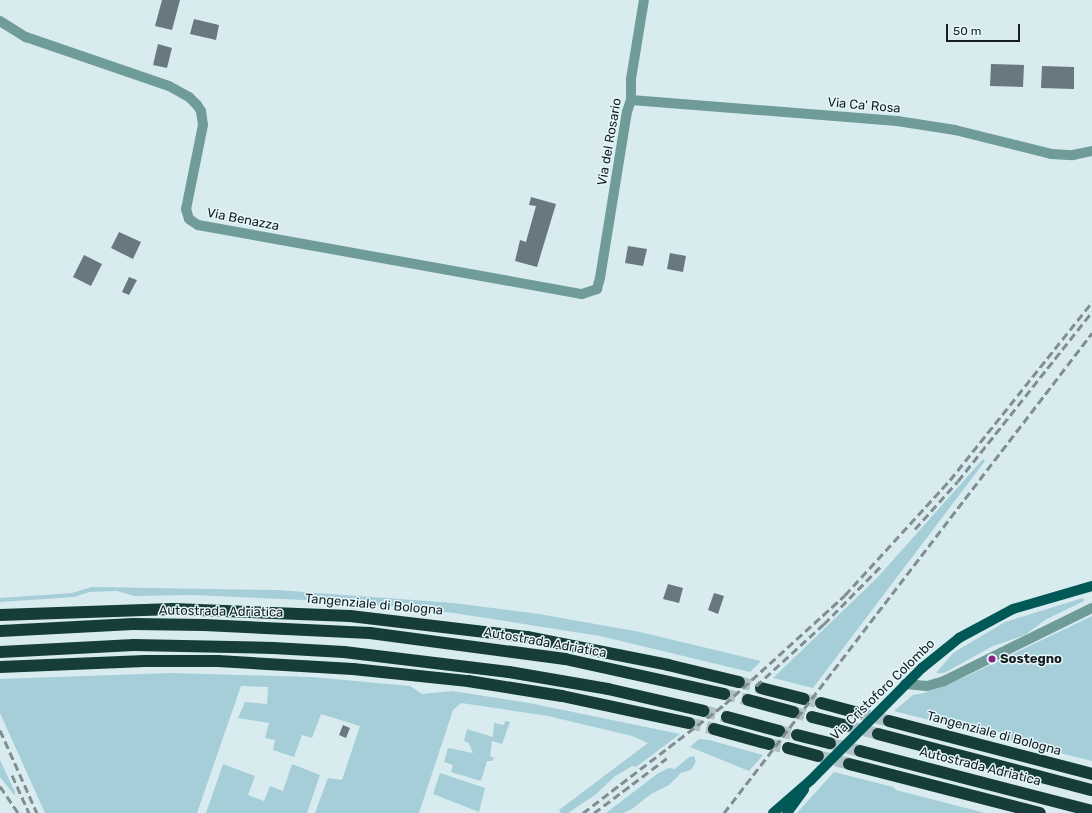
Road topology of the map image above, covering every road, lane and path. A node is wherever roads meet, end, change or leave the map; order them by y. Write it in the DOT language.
graph roads {
  1 [pos="644,0"];
  2 [pos="0,21"];
  3 [pos="631,100"];
  4 [pos="1092,151"];
  5 [pos="597,288"];
  6 [pos="1092,586"];
  7 [pos="1092,608"];
  8 [pos="0,615"];
  9 [pos="0,630"];
  10 [pos="0,652"];
  11 [pos="0,667"];
  12 [pos="739,682"];
  13 [pos="905,684"];
  14 [pos="761,688"];
  15 [pos="724,694"];
  16 [pos="804,699"];
  17 [pos="748,700"];
  18 [pos="820,703"];
  19 [pos="704,711"];
  20 [pos="793,712"];
  21 [pos="858,713"];
  22 [pos="727,717"];
  23 [pos="812,717"];
  24 [pos="889,721"];
  25 [pos="689,724"];
  26 [pos="847,726"];
  27 [pos="714,729"];
  28 [pos="779,730"];
  29 [pos="878,734"];
  30 [pos="797,735"];
  31 [pos="830,743"];
  32 [pos="770,744"];
  33 [pos="788,748"];
  34 [pos="860,751"];
  35 [pos="818,756"];
  36 [pos="849,764"];
  37 [pos="1092,773"];
  38 [pos="811,780"];
  39 [pos="1092,790"];
  40 [pos="980,797"];
  41 [pos="1092,810"];
  42 [pos="773,813"];
  43 [pos="787,813"];
  44 [pos="1026,813"];
  45 [pos="1040,813"];
  1 -- 3 [label="street, Via del Rosario"];
  2 -- 5 [label="street, Via Benazza"];
  3 -- 4 [label="street, Via Ca' Rosa"];
  3 -- 5 [label="street, Via del Rosario"];
  6 -- 13 [label="main road, Via Cristoforo Colombo"];
  7 -- 13 [label="street"];
  8 -- 12 [label="highway, Tangenziale di Bologna"];
  9 -- 15 [label="highway, Autostrada Adriatica"];
  10 -- 19 [label="highway"];
  11 -- 25 [label="highway"];
  13 -- 38 [label="main road, Via Cristoforo Colombo"];
  14 -- 16 [label="highway"];
  17 -- 20 [label="highway"];
  18 -- 21 [label="highway"];
  22 -- 28 [label="highway"];
  23 -- 26 [label="highway"];
  24 -- 37 [label="highway, Tangenziale di Bologna"];
  27 -- 32 [label="highway"];
  29 -- 39 [label="highway, Autostrada Adriatica"];
  30 -- 31 [label="highway"];
  33 -- 35 [label="highway"];
  34 -- 41 [label="highway, Autostrada Adriatica"];
  36 -- 40 [label="highway"];
  38 -- 42 [label="main road, Via Cristoforo Colombo"];
  38 -- 43 [label="main road, Via Cristoforo Colombo"];
  40 -- 44 [label="highway"];
  40 -- 45 [label="highway"];
}
